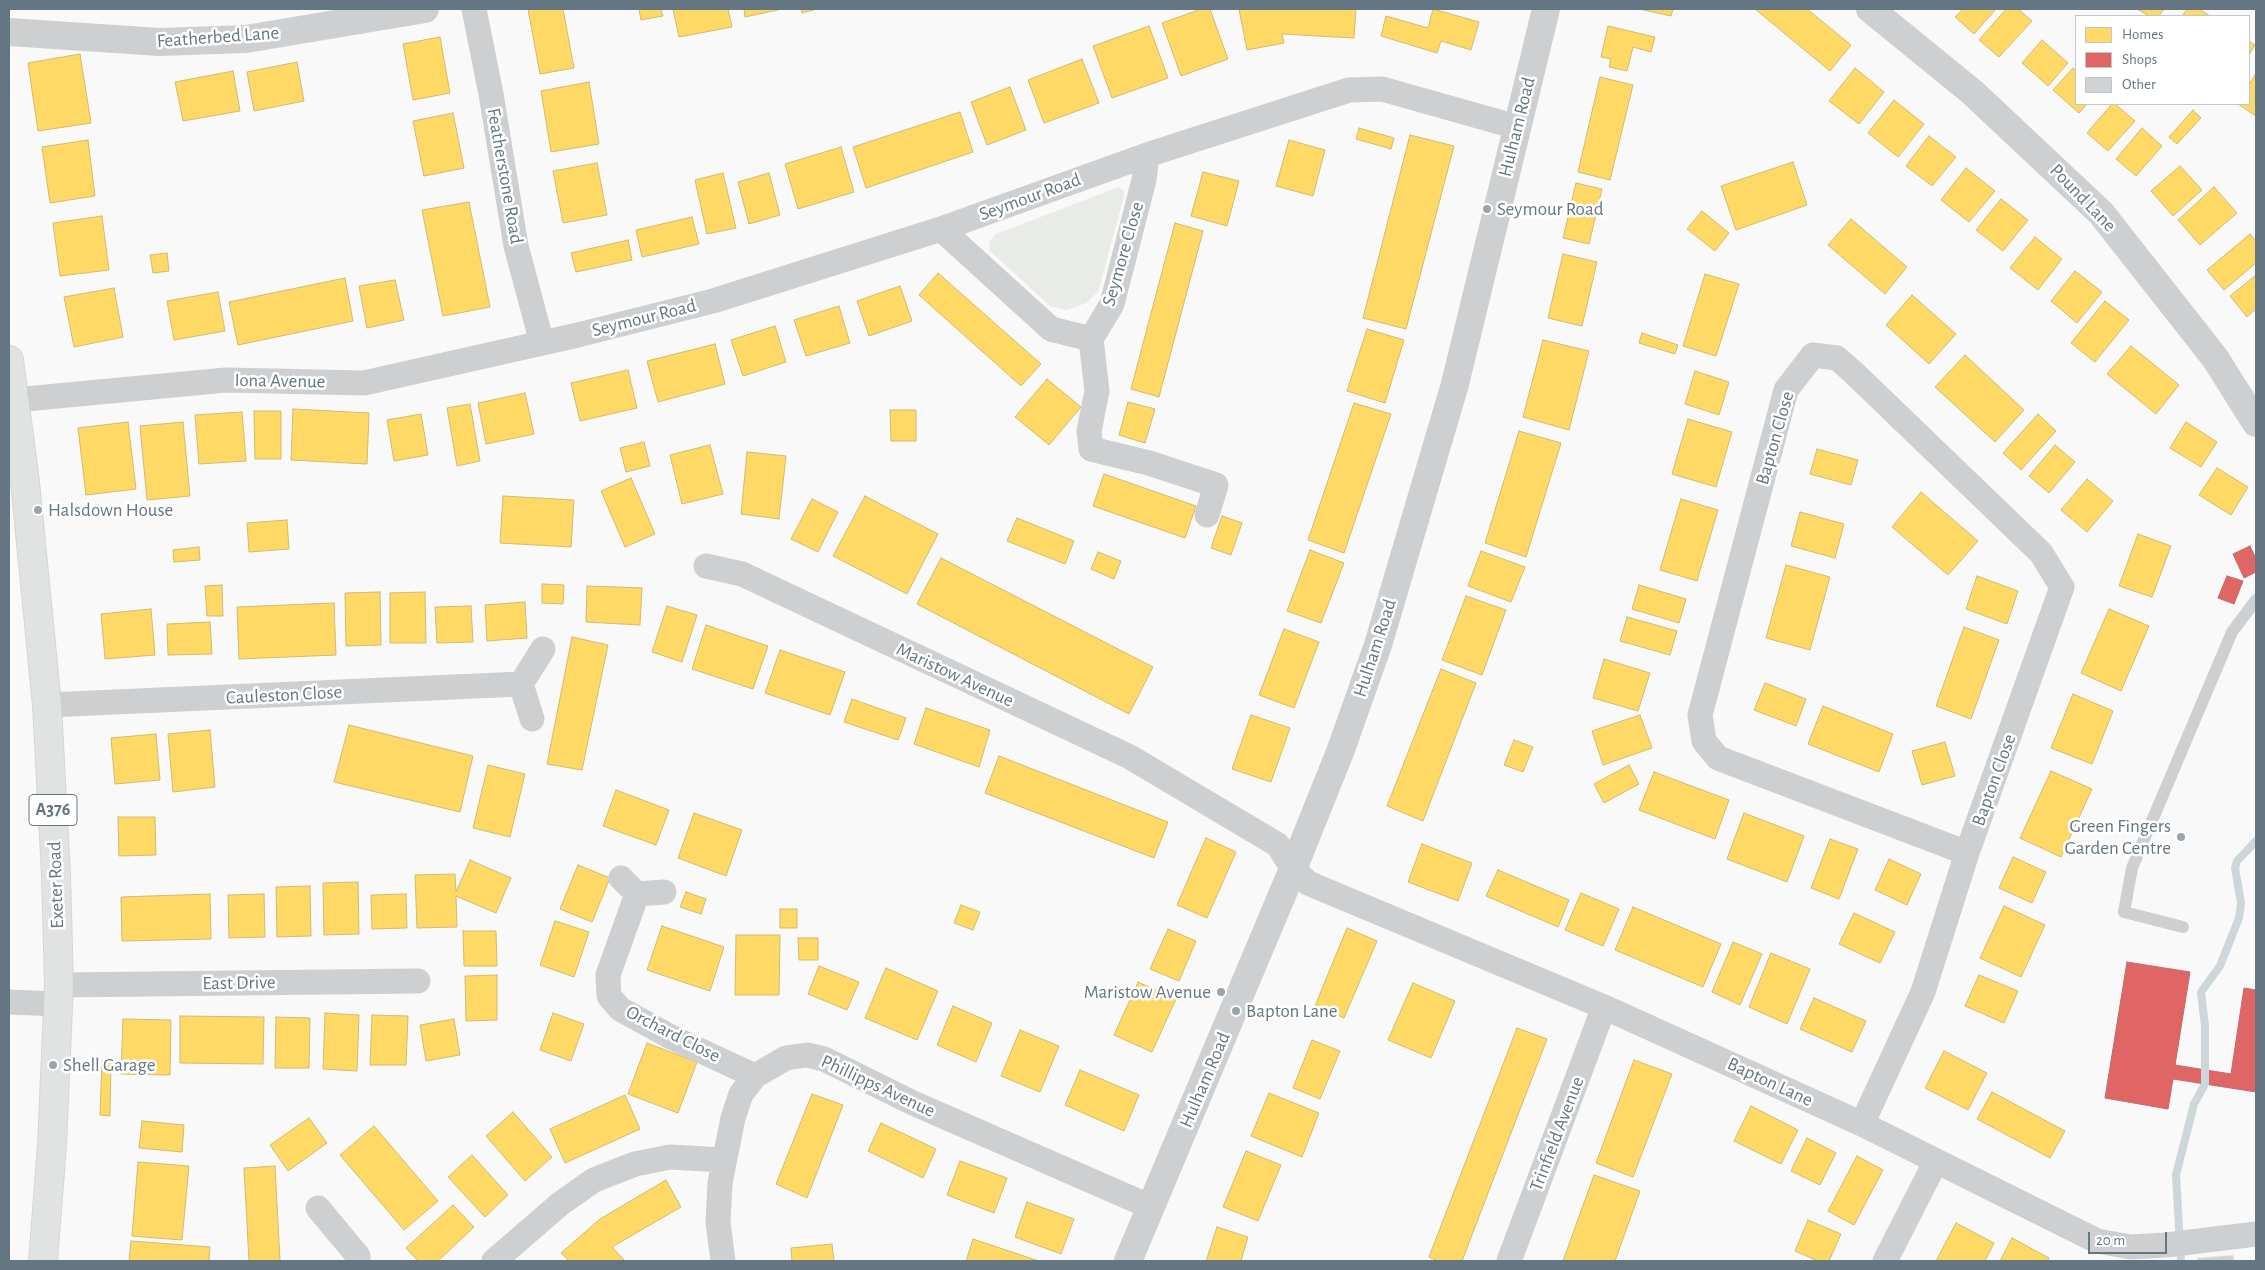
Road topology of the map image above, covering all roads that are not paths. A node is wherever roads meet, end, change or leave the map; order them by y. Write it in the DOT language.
graph roads {
  1 [pos="425,9"];
  2 [pos="474,9"];
  3 [pos="1546,9"];
  4 [pos="1870,9"];
  5 [pos="9,32"];
  6 [pos="1517,127"];
  7 [pos="1147,155"];
  8 [pos="941,229"];
  9 [pos="1091,339"];
  10 [pos="542,342"];
  11 [pos="9,360"];
  12 [pos="15,400"];
  13 [pos="2256,424"];
  14 [pos="17,482"];
  15 [pos="1207,515"];
  16 [pos="706,566"];
  17 [pos="2256,600"];
  18 [pos="543,649"];
  19 [pos="521,684"];
  20 [pos="47,706"];
  21 [pos="532,719"];
  22 [pos="1968,853"];
  23 [pos="1293,869"];
  24 [pos="664,892"];
  25 [pos="2183,927"];
  26 [pos="418,981"];
  27 [pos="59,994"];
  28 [pos="9,1002"];
  29 [pos="1604,1007"];
  30 [pos="755,1076"];
  31 [pos="1862,1124"];
  32 [pos="724,1160"];
  33 [pos="1936,1160"];
  34 [pos="1151,1207"];
  35 [pos="318,1208"];
  36 [pos="2256,1234"];
  37 [pos="43,1261"];
  38 [pos="358,1261"];
  39 [pos="494,1261"];
  40 [pos="723,1261"];
  41 [pos="1128,1261"];
  42 [pos="1509,1261"];
  43 [pos="1885,1261"];
  1 -- 5 [label="street, Featherbed Lane"];
  2 -- 10 [label="street, Featherstone Road"];
  3 -- 6 [label="street, Hulham Road"];
  4 -- 13 [label="street, Pound Lane"];
  6 -- 7 [label="street, Seymour Road"];
  6 -- 23 [label="street, Hulham Road"];
  7 -- 8 [label="street, Seymour Road"];
  7 -- 9 [label="street, Seymore Close"];
  8 -- 9 [label="street"];
  8 -- 10 [label="street, Seymour Road"];
  9 -- 15 [label="street"];
  10 -- 12 [label="street, Iona Avenue"];
  11 -- 12 [label="highway, Exeter Road / A376"];
  12 -- 14 [label="highway, Exeter Road / A376"];
  14 -- 20 [label="highway, Exeter Road / A376"];
  16 -- 23 [label="street, Maristow Avenue"];
  17 -- 25 [label="lane"];
  18 -- 19 [label="street"];
  19 -- 20 [label="street, Cauleston Close"];
  19 -- 21 [label="street"];
  20 -- 27 [label="highway, Exeter Road / A376"];
  22 -- 22 [label="street, Bapton Close"];
  22 -- 31 [label="street, Bapton Close"];
  23 -- 29 [label="street, Bapton Lane"];
  23 -- 34 [label="street, Hulham Road"];
  24 -- 30 [label="street, Orchard Close"];
  26 -- 27 [label="street, East Drive"];
  27 -- 28 [label="street, East Drive"];
  27 -- 37 [label="highway, Exeter Road / A376"];
  29 -- 31 [label="street, Bapton Lane"];
  29 -- 42 [label="street, Trinfield Avenue"];
  30 -- 32 [label="street, Phillipps Avenue"];
  30 -- 34 [label="street, Phillipps Avenue"];
  31 -- 33 [label="street, Bapton Lane"];
  32 -- 39 [label="street"];
  32 -- 40 [label="street, Phillipps Avenue"];
  33 -- 36 [label="street, Bapton Lane"];
  33 -- 43 [label="street"];
  34 -- 41 [label="street, Hulham Road"];
  35 -- 38 [label="street"];
}
